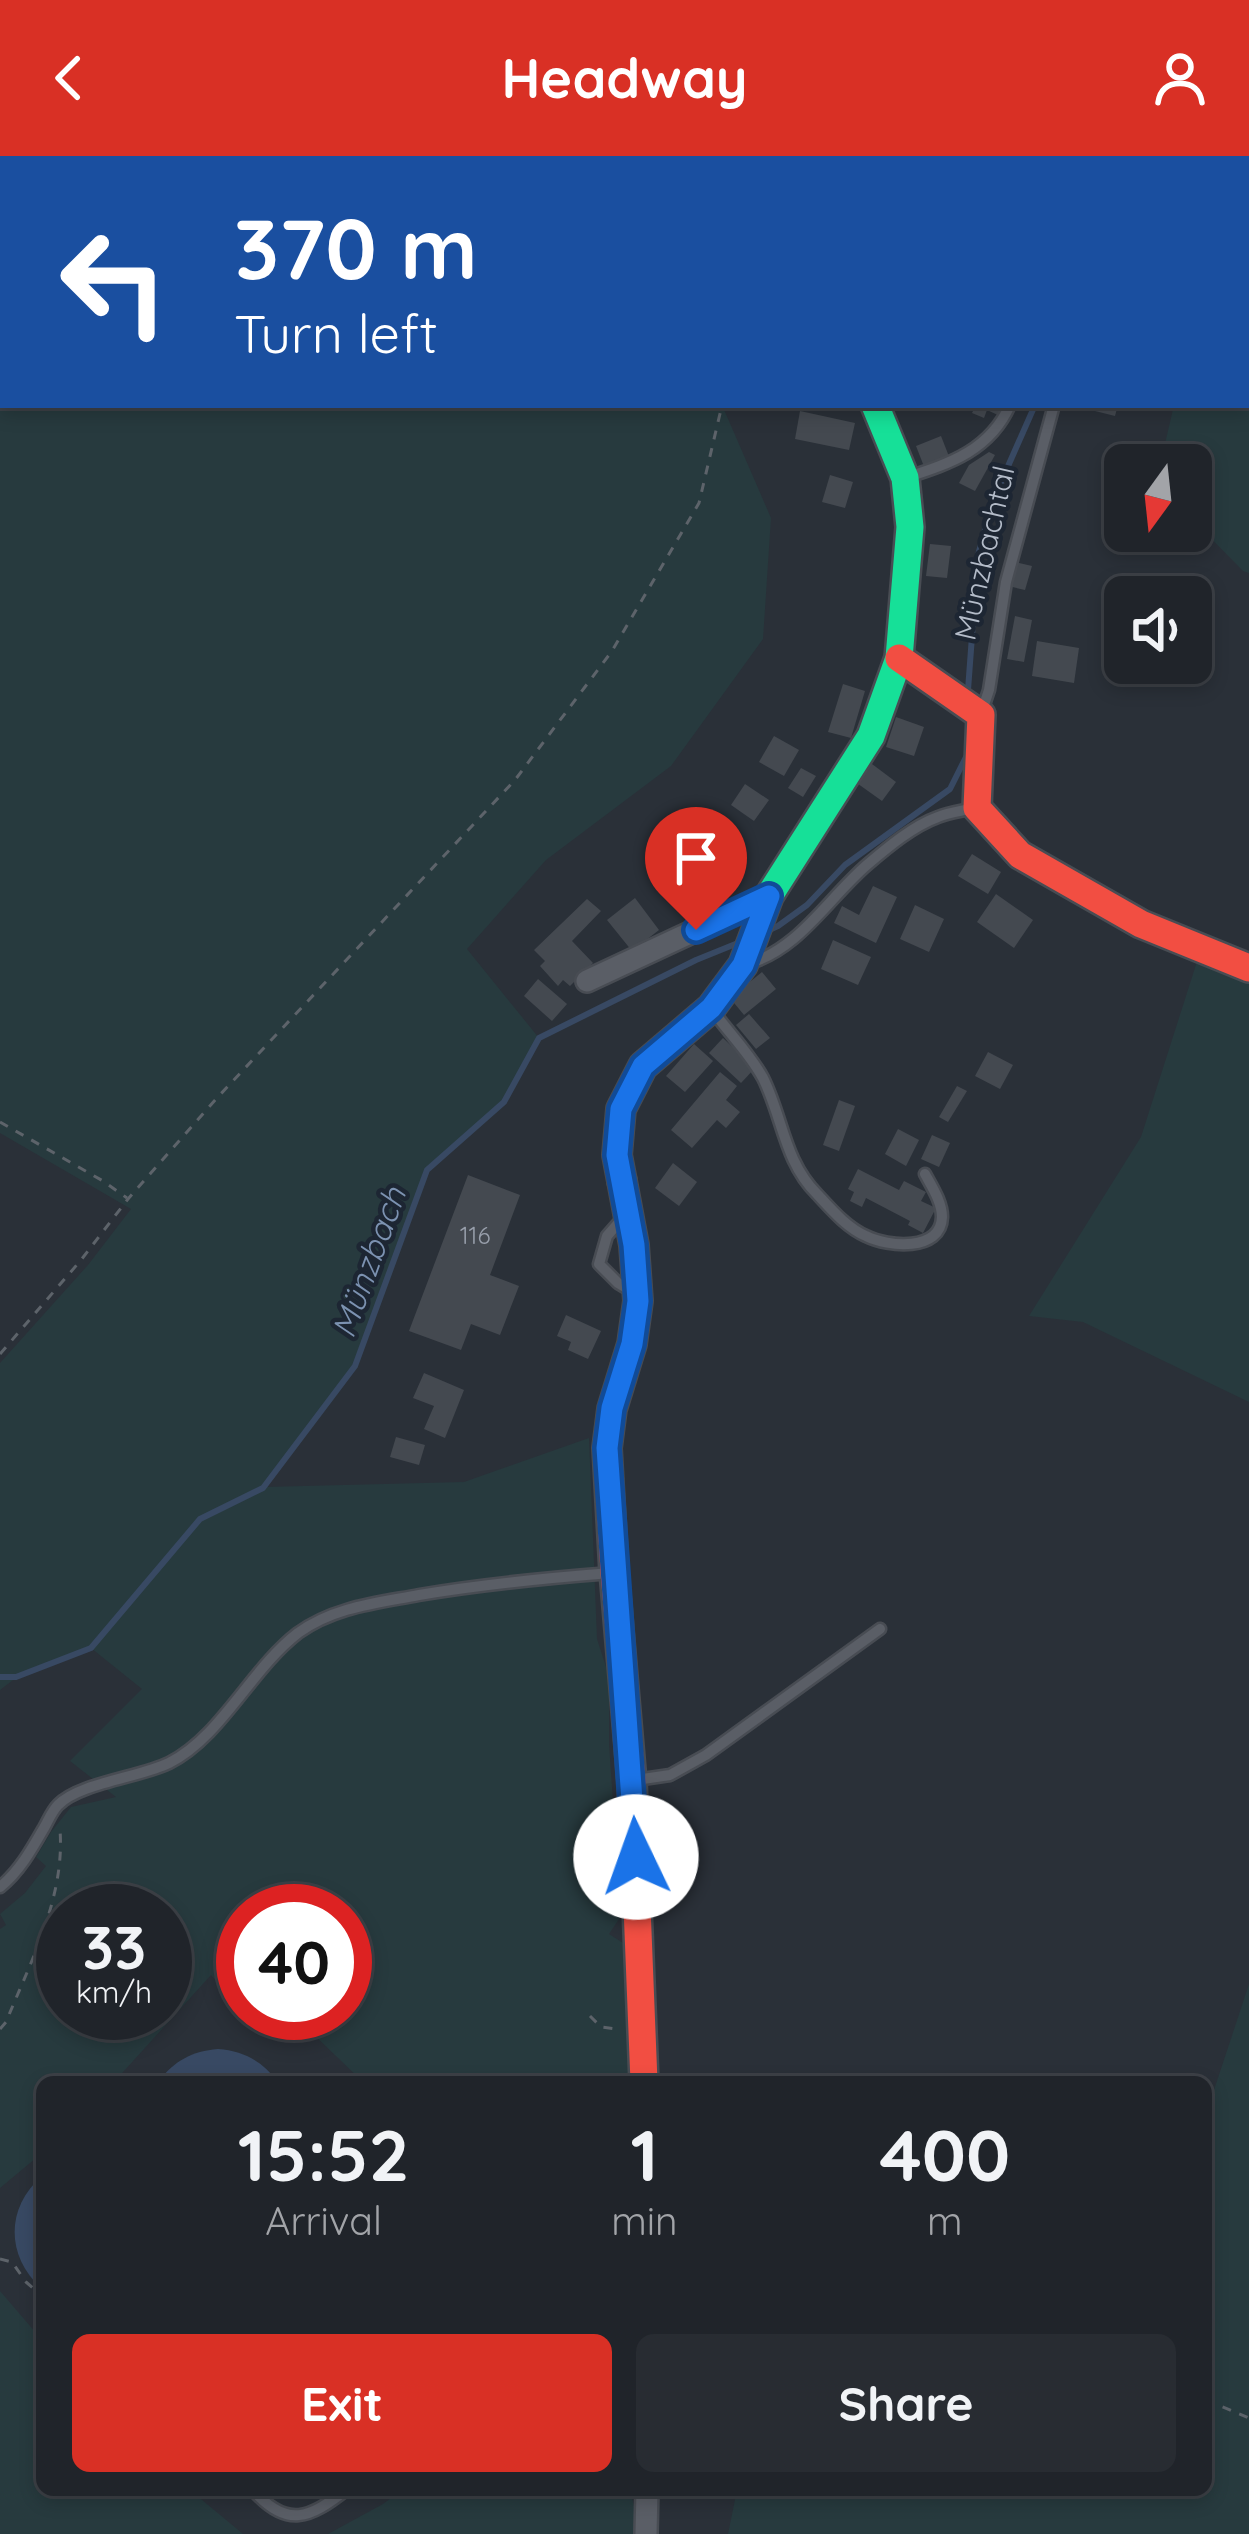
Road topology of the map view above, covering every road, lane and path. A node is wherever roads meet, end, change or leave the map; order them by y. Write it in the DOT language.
graph roads {
  1 [pos="721,408"];
  2 [pos="876,408"];
  3 [pos="1008,408"];
  4 [pos="1053,408"];
  5 [pos="905,478"];
  6 [pos="899,658"];
  7 [pos="976,713"];
  8 [pos="977,808"];
  9 [pos="764,909"];
  10 [pos="745,959"];
  11 [pos="1249,968"];
  12 [pos="587,981"];
  13 [pos="711,1008"];
  14 [pos="0,1122"];
  15 [pos="925,1174"];
  16 [pos="128,1199"];
  17 [pos="0,1354"];
  18 [pos="614,1572"];
  19 [pos="880,1629"];
  20 [pos="632,1781"];
  21 [pos="59,1804"];
  22 [pos="0,1886"];
  23 [pos="590,2016"];
  24 [pos="0,2030"];
  25 [pos="643,2032"];
  26 [pos="644,2076"];
  27 [pos="0,2259"];
  28 [pos="36,2291"];
  29 [pos="1212,2403"];
  30 [pos="1249,2418"];
  31 [pos="259,2496"];
  32 [pos="338,2496"];
  33 [pos="647,2496"];
  34 [pos="646,2534"];
  1 -- 16 [label="path"];
  2 -- 5 [label="street"];
  3 -- 5 [label="lane"];
  4 -- 7 [label="lane, Münzbachtal"];
  5 -- 6 [label="street"];
  6 -- 7 [label="street"];
  6 -- 9 [label="street"];
  7 -- 8 [label="street, Münzbachtal"];
  8 -- 10 [label="lane"];
  8 -- 11 [label="street"];
  9 -- 10 [label="street"];
  9 -- 12 [label="street"];
  10 -- 13 [label="street"];
  13 -- 15 [label="lane"];
  13 -- 18 [label="street"];
  14 -- 16 [label="path"];
  16 -- 17 [label="path"];
  18 -- 20 [label="street"];
  18 -- 21 [label="lane"];
  19 -- 20 [label="lane"];
  20 -- 25 [label="street"];
  21 -- 22 [label="lane"];
  21 -- 24 [label="path"];
  23 -- 25 [label="path"];
  25 -- 26 [label="street"];
  27 -- 28 [label="path"];
  29 -- 30 [label="path"];
  31 -- 32 [label="lane"];
  33 -- 34 [label="street"];
}
